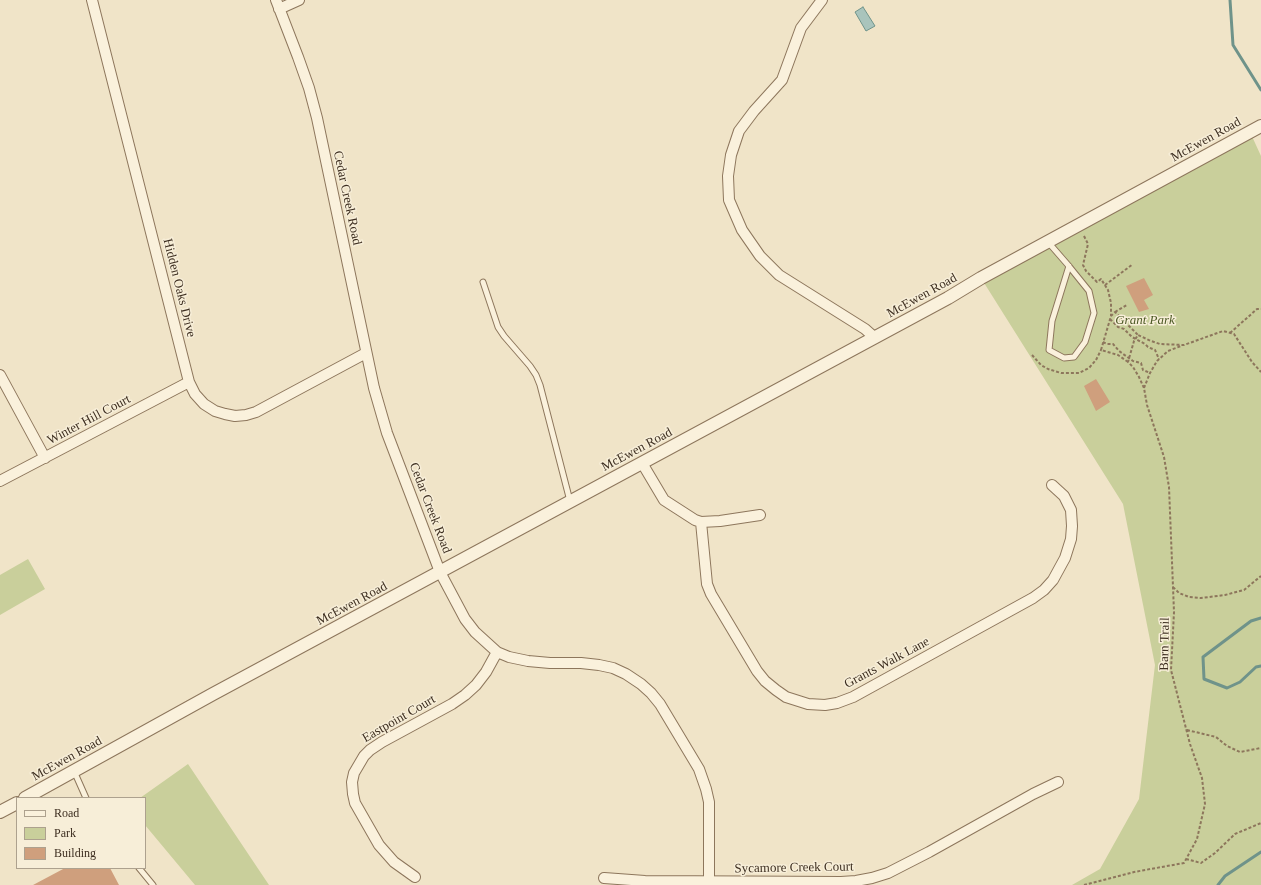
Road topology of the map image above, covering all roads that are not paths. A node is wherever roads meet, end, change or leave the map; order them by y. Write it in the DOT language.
graph roads {
  1 [pos="92,0"];
  2 [pos="300,0"];
  3 [pos="822,0"];
  4 [pos="277,4"];
  5 [pos="1261,126"];
  6 [pos="1048,242"];
  7 [pos="1069,266"];
  8 [pos="483,282"];
  9 [pos="874,337"];
  10 [pos="366,353"];
  11 [pos="0,375"];
  12 [pos="189,382"];
  13 [pos="45,458"];
  14 [pos="642,463"];
  15 [pos="0,482"];
  16 [pos="1052,485"];
  17 [pos="570,502"];
  18 [pos="760,515"];
  19 [pos="701,522"];
  20 [pos="440,572"];
  21 [pos="497,652"];
  22 [pos="74,771"];
  23 [pos="1058,782"];
  24 [pos="28,797"];
  25 [pos="86,797"];
  26 [pos="16,804"];
  27 [pos="0,812"];
  28 [pos="140,869"];
  29 [pos="415,877"];
  30 [pos="604,878"];
  31 [pos="709,884"];
  32 [pos="153,885"];
  1 -- 12 [label="street, Hidden Oaks Drive"];
  2 -- 4 [label="street"];
  3 -- 9 [label="street"];
  4 -- 10 [label="street, Cedar Creek Road"];
  5 -- 6 [label="street, McEwen Road"];
  6 -- 7 [label="lane"];
  6 -- 9 [label="street, McEwen Road"];
  7 -- 7 [label="lane"];
  8 -- 17 [label="lane"];
  9 -- 14 [label="street, McEwen Road"];
  10 -- 12 [label="street, Hidden Oaks Drive"];
  10 -- 20 [label="street, Cedar Creek Road"];
  11 -- 13 [label="street"];
  12 -- 13 [label="street, Winter Hill Court"];
  13 -- 15 [label="street, Winter Hill Court"];
  14 -- 17 [label="street, McEwen Road"];
  14 -- 19 [label="street"];
  16 -- 19 [label="street, Grants Walk Lane"];
  17 -- 20 [label="street, McEwen Road"];
  18 -- 19 [label="street"];
  20 -- 21 [label="street, Cedar Creek Road"];
  20 -- 22 [label="street, McEwen Road"];
  21 -- 29 [label="street, Eastpoint Court"];
  21 -- 31 [label="street, Cedar Creek Road"];
  22 -- 24 [label="street, McEwen Road"];
  22 -- 25 [label="lane"];
  23 -- 31 [label="street, Sycamore Creek Court"];
  26 -- 27 [label="street"];
  28 -- 32 [label="lane"];
  30 -- 31 [label="street, Sycamore Creek Court"];
}
